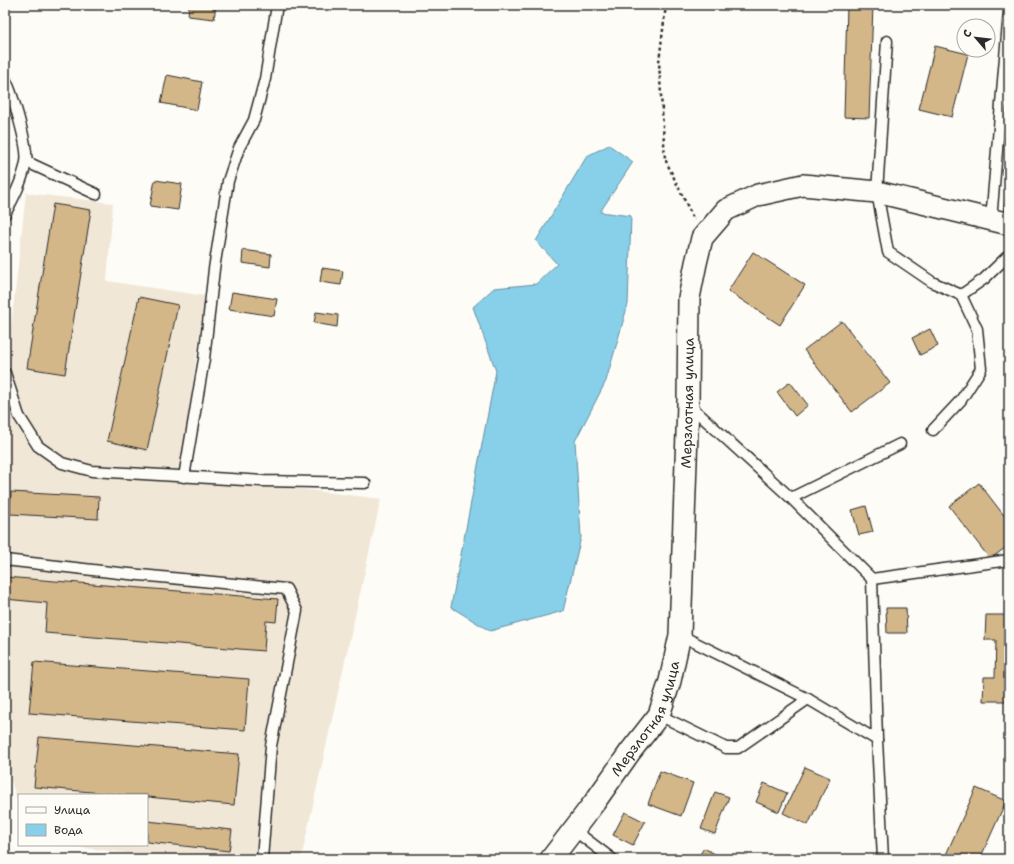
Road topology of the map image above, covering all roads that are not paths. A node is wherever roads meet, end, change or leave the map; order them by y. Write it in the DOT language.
graph roads {
  1 [pos="277,5"];
  2 [pos="1009,11"];
  3 [pos="887,41"];
  4 [pos="5,79"];
  5 [pos="27,162"];
  6 [pos="877,192"];
  7 [pos="96,194"];
  8 [pos="5,214"];
  9 [pos="1000,222"];
  10 [pos="1009,255"];
  11 [pos="961,295"];
  12 [pos="5,373"];
  13 [pos="688,404"];
  14 [pos="933,430"];
  15 [pos="900,444"];
  16 [pos="184,477"];
  17 [pos="365,483"];
  18 [pos="791,498"];
  19 [pos="5,560"];
  20 [pos="1009,560"];
  21 [pos="872,579"];
  22 [pos="680,635"];
  23 [pos="808,699"];
  24 [pos="659,715"];
  25 [pos="877,740"];
  26 [pos="574,830"];
  27 [pos="884,858"];
  28 [pos="262,859"];
  29 [pos="551,859"];
  30 [pos="612,859"];
  1 -- 16 [label="lane"];
  2 -- 9 [label="lane"];
  3 -- 6 [label="lane"];
  4 -- 5 [label="lane"];
  5 -- 7 [label="lane"];
  5 -- 8 [label="lane"];
  6 -- 9 [label="street, Мерзлотная улица"];
  6 -- 11 [label="lane"];
  6 -- 13 [label="street, Мерзлотная улица"];
  10 -- 11 [label="lane"];
  11 -- 14 [label="lane"];
  12 -- 16 [label="lane"];
  13 -- 18 [label="lane"];
  13 -- 22 [label="street, Мерзлотная улица"];
  15 -- 18 [label="lane"];
  16 -- 17 [label="lane"];
  18 -- 21 [label="lane"];
  19 -- 28 [label="lane"];
  20 -- 21 [label="lane"];
  21 -- 25 [label="lane"];
  22 -- 23 [label="lane"];
  22 -- 24 [label="street, Мерзлотная улица"];
  23 -- 24 [label="lane"];
  23 -- 25 [label="lane"];
  24 -- 26 [label="street, Мерзлотная улица"];
  25 -- 27 [label="lane"];
  26 -- 29 [label="street, Мерзлотная улица"];
  26 -- 30 [label="lane"];
}
